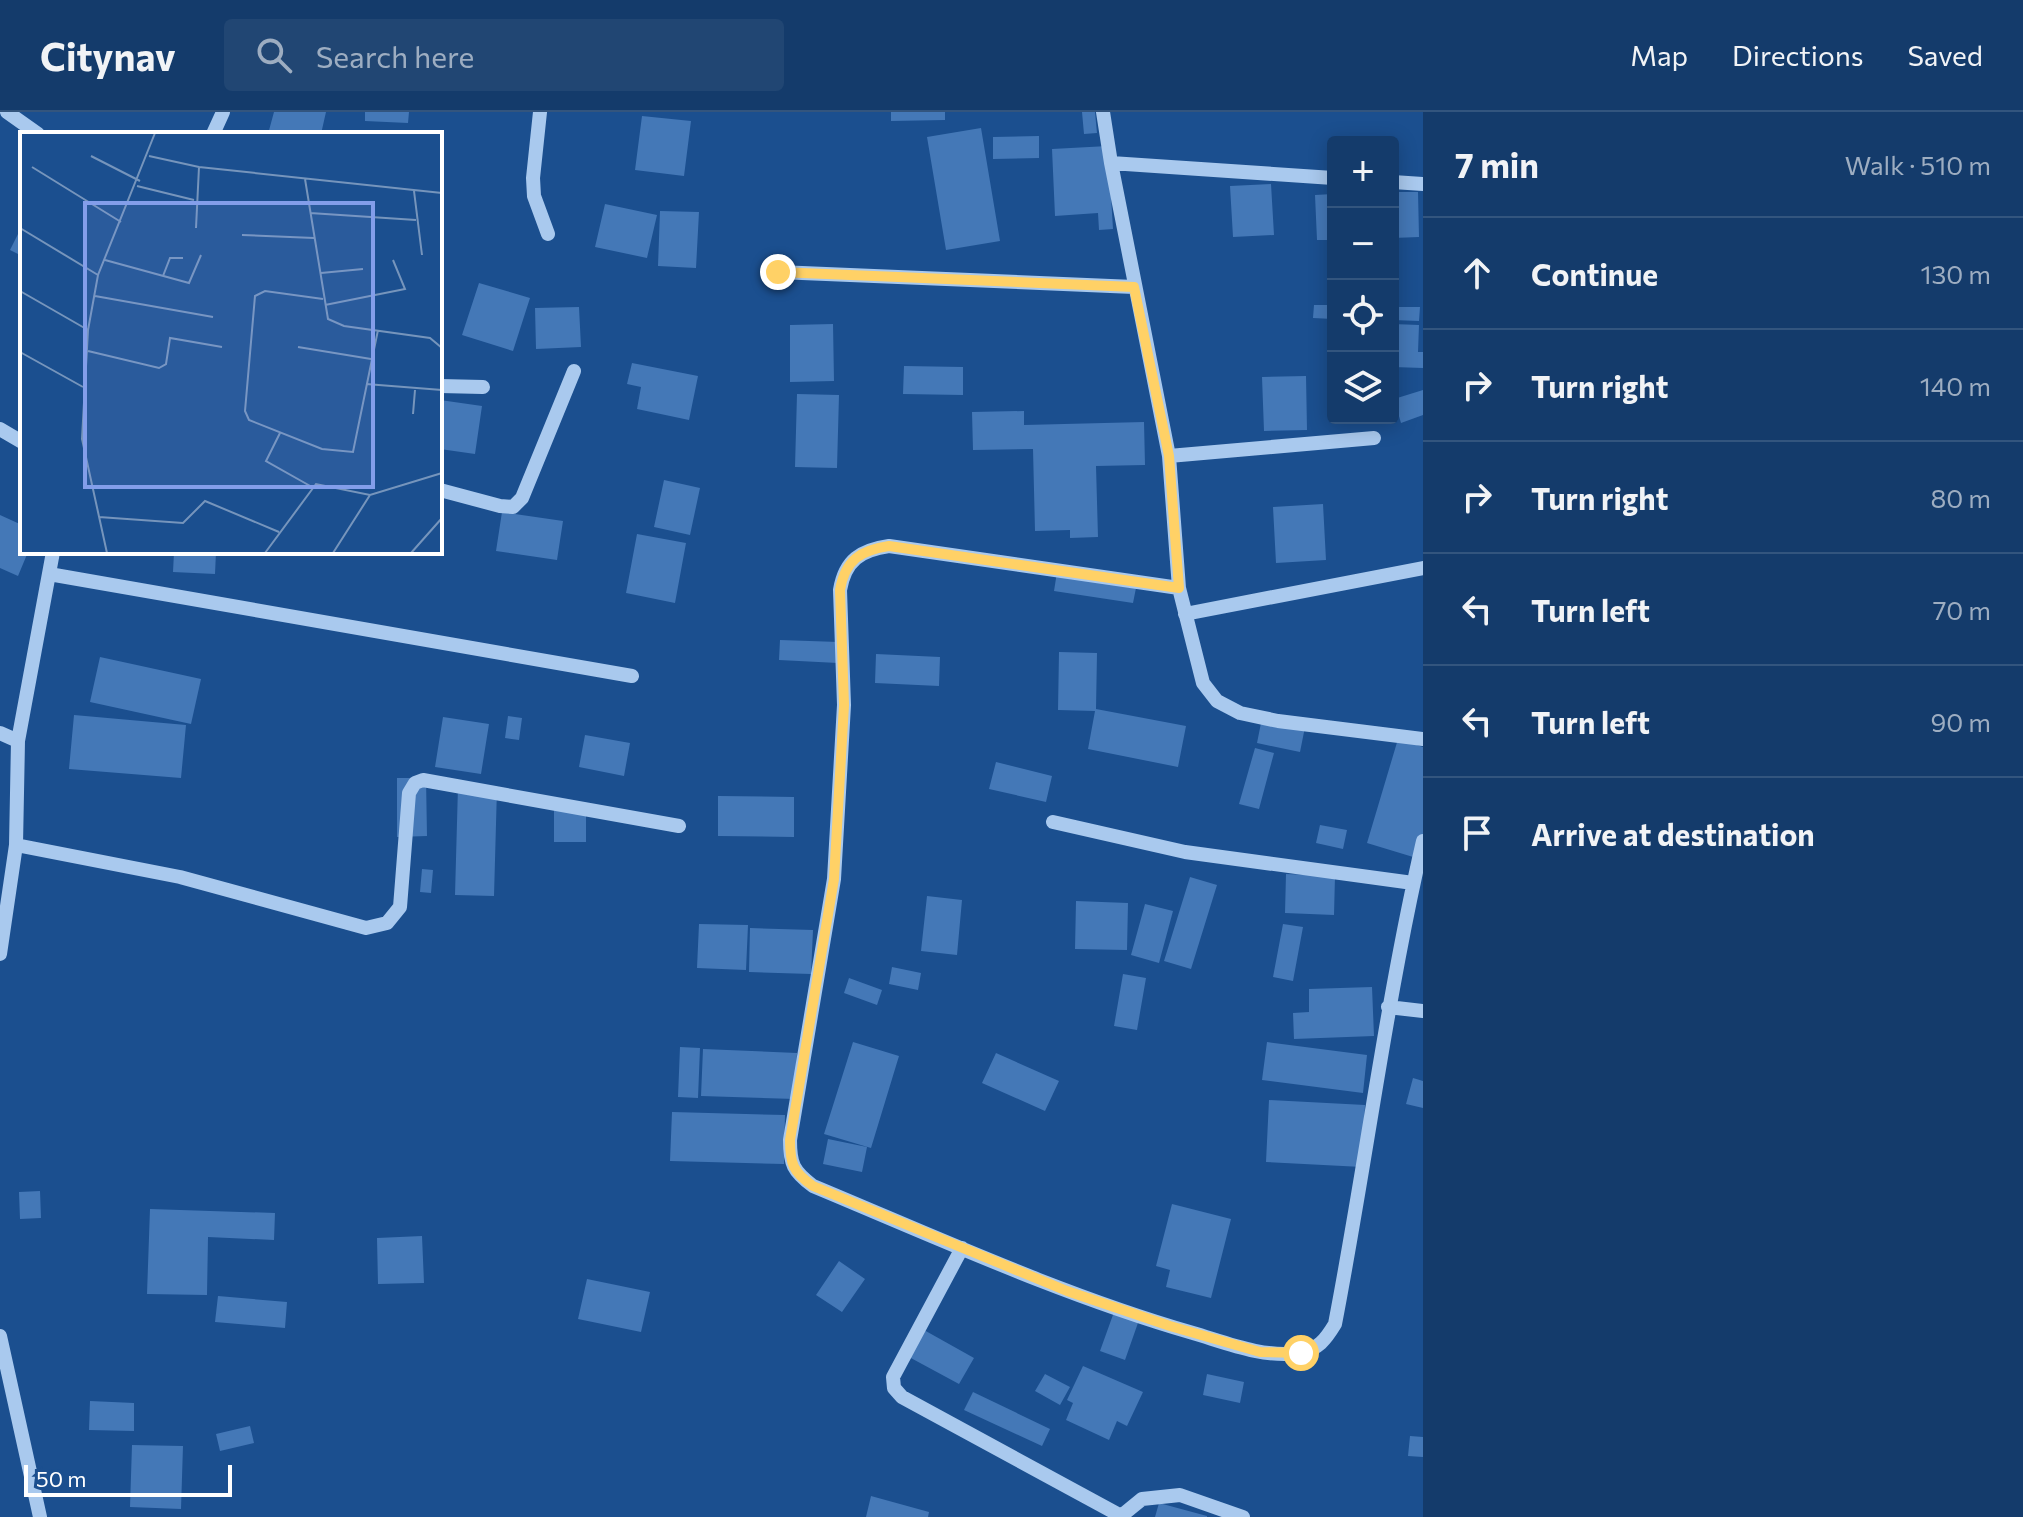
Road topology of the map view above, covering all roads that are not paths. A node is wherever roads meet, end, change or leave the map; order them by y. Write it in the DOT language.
graph roads {
  1 [pos="7,112"];
  2 [pos="223,112"];
  3 [pos="540,112"];
  4 [pos="1103,112"];
  5 [pos="35,132"];
  6 [pos="214,132"];
  7 [pos="1111,163"];
  8 [pos="1327,178"];
  9 [pos="1399,182"];
  10 [pos="1423,184"];
  11 [pos="548,234"];
  12 [pos="778,272"];
  13 [pos="1134,287"];
  14 [pos="574,371"];
  15 [pos="442,386"];
  16 [pos="483,387"];
  17 [pos="0,429"];
  18 [pos="1374,438"];
  19 [pos="20,441"];
  20 [pos="1169,456"];
  21 [pos="442,491"];
  22 [pos="53,554"];
  23 [pos="1423,568"];
  24 [pos="49,574"];
  25 [pos="1179,588"];
  26 [pos="1185,614"];
  27 [pos="632,676"];
  28 [pos="0,733"];
  29 [pos="1423,739"];
  30 [pos="18,741"];
  31 [pos="1053,822"];
  32 [pos="679,826"];
  33 [pos="1423,841"];
  34 [pos="16,845"];
  35 [pos="1413,883"];
  36 [pos="0,954"];
  37 [pos="1388,1007"];
  38 [pos="1423,1011"];
  39 [pos="962,1248"];
  40 [pos="0,1336"];
  41 [pos="40,1517"];
  42 [pos="1121,1517"];
  43 [pos="1243,1517"];
  1 -- 5 [label="street"];
  2 -- 6 [label="street"];
  3 -- 11 [label="street"];
  4 -- 7 [label="street"];
  7 -- 8 [label="street"];
  7 -- 13 [label="street"];
  9 -- 10 [label="street"];
  12 -- 13 [label="street"];
  13 -- 20 [label="street"];
  14 -- 21 [label="street"];
  15 -- 16 [label="street"];
  17 -- 19 [label="street"];
  18 -- 20 [label="street"];
  20 -- 25 [label="street"];
  22 -- 24 [label="street"];
  23 -- 26 [label="street"];
  24 -- 27 [label="street"];
  24 -- 30 [label="street"];
  25 -- 26 [label="street"];
  25 -- 39 [label="street"];
  26 -- 29 [label="street"];
  28 -- 30 [label="street"];
  30 -- 34 [label="street"];
  31 -- 35 [label="street"];
  32 -- 34 [label="street"];
  33 -- 35 [label="street"];
  34 -- 36 [label="street"];
  35 -- 37 [label="street"];
  37 -- 38 [label="street"];
  37 -- 39 [label="street"];
  39 -- 42 [label="street"];
  40 -- 41 [label="street"];
  42 -- 43 [label="street"];
}
